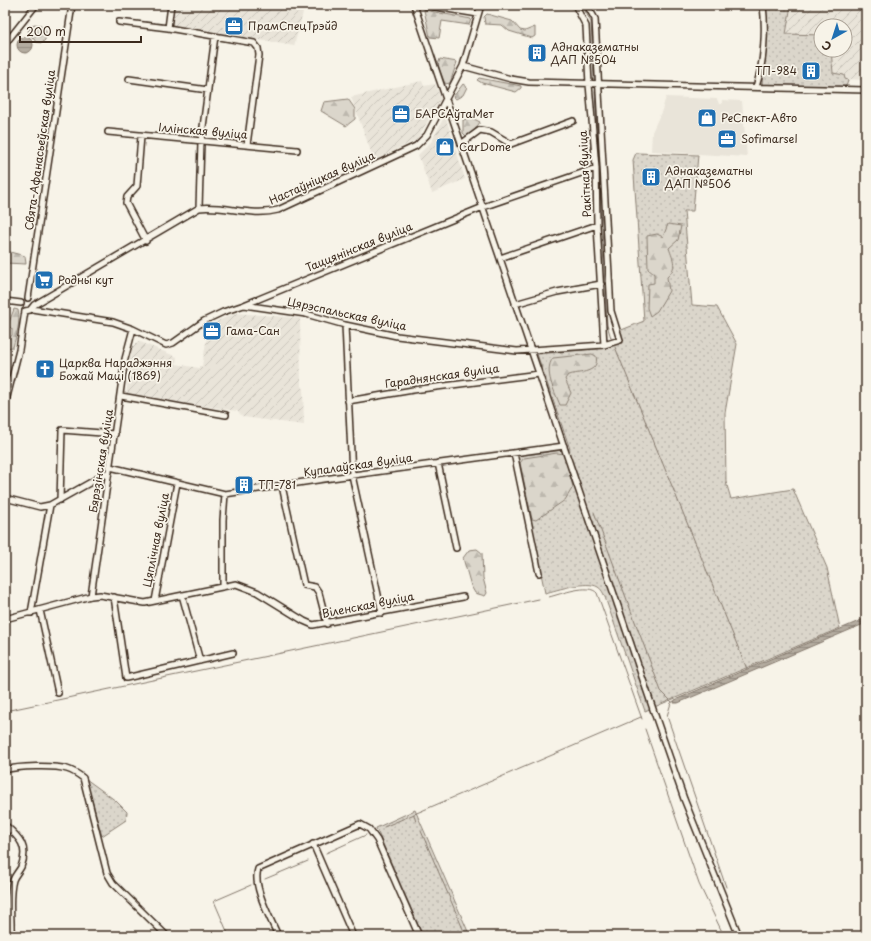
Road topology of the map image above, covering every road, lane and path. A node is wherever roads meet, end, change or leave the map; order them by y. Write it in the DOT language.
graph roads {
  1 [pos="36,5"];
  2 [pos="72,5"];
  3 [pos="171,5"];
  4 [pos="414,5"];
  5 [pos="423,5"];
  6 [pos="481,5"];
  7 [pos="575,5"];
  8 [pos="587,5"];
  9 [pos="763,5"];
  10 [pos="478,14"];
  11 [pos="118,22"];
  12 [pos="168,28"];
  13 [pos="215,36"];
  14 [pos="5,44"];
  15 [pos="463,66"];
  16 [pos="129,79"];
  17 [pos="589,84"];
  18 [pos="599,84"];
  19 [pos="756,87"];
  20 [pos="208,90"];
  21 [pos="866,90"];
  22 [pos="447,98"];
  23 [pos="573,121"];
  24 [pos="108,132"];
  25 [pos="141,136"];
  26 [pos="202,142"];
  27 [pos="461,144"];
  28 [pos="247,145"];
  29 [pos="297,150"];
  30 [pos="596,168"];
  31 [pos="483,207"];
  32 [pos="199,208"];
  33 [pos="597,225"];
  34 [pos="146,240"];
  35 [pos="500,258"];
  36 [pos="600,284"];
  37 [pos="28,298"];
  38 [pos="5,301"];
  39 [pos="21,303"];
  40 [pos="515,304"];
  41 [pos="244,305"];
  42 [pos="33,307"];
  43 [pos="25,310"];
  44 [pos="345,325"];
  45 [pos="133,329"];
  46 [pos="620,340"];
  47 [pos="604,345"];
  48 [pos="531,351"];
  49 [pos="539,374"];
  50 [pos="6,394"];
  51 [pos="121,396"];
  52 [pos="348,401"];
  53 [pos="5,405"];
  54 [pos="226,415"];
  55 [pos="114,434"];
  56 [pos="564,446"];
  57 [pos="514,453"];
  58 [pos="438,463"];
  59 [pos="109,469"];
  60 [pos="352,475"];
  61 [pos="177,483"];
  62 [pos="282,486"];
  63 [pos="226,494"];
  64 [pos="5,498"];
  65 [pos="60,500"];
  66 [pos="50,505"];
  67 [pos="456,548"];
  68 [pos="539,573"];
  69 [pos="223,587"];
  70 [pos="182,595"];
  71 [pos="91,596"];
  72 [pos="114,597"];
  73 [pos="462,597"];
  74 [pos="155,601"];
  75 [pos="40,610"];
  76 [pos="31,613"];
  77 [pos="382,613"];
  78 [pos="5,619"];
  79 [pos="327,624"];
  80 [pos="233,653"];
  81 [pos="200,662"];
  82 [pos="58,693"];
  83 [pos="5,770"];
  84 [pos="5,825"];
  85 [pos="313,844"];
  86 [pos="12,936"];
  87 [pos="167,936"];
  88 [pos="278,936"];
  89 [pos="353,936"];
  90 [pos="419,936"];
  91 [pos="740,936"];
  1 -- 14 [label="street"];
  2 -- 37 [label="street, Свята-Афанасьеўская вуліца"];
  3 -- 12 [label="street"];
  4 -- 22 [label="street"];
  5 -- 10 [label="street"];
  6 -- 10 [label="street"];
  7 -- 17 [label="street, Ракітная вуліца"];
  8 -- 18 [label="street, Ракітная вуліца"];
  9 -- 19 [label="street"];
  10 -- 15 [label="street"];
  11 -- 12 [label="street"];
  12 -- 13 [label="street"];
  13 -- 20 [label="street"];
  13 -- 28 [label="street"];
  15 -- 17 [label="street"];
  15 -- 22 [label="street, Настаўніцкая вуліца"];
  16 -- 20 [label="street"];
  17 -- 18 [label="street"];
  17 -- 30 [label="street, Ракітная вуліца"];
  18 -- 19 [label="street"];
  18 -- 46 [label="street, Ракітная вуліца"];
  19 -- 21 [label="street"];
  20 -- 26 [label="street"];
  22 -- 27 [label="street"];
  22 -- 32 [label="street, Настаўніцкая вуліца"];
  23 -- 27 [label="street"];
  24 -- 25 [label="street, Іллінская вуліца"];
  25 -- 26 [label="street, Іллінская вуліца"];
  25 -- 34 [label="street"];
  26 -- 28 [label="street, Іллінская вуліца"];
  26 -- 32 [label="street"];
  27 -- 31 [label="street"];
  28 -- 29 [label="street, Іллінская вуліца"];
  30 -- 31 [label="street, Таццянінская вуліца"];
  30 -- 33 [label="street, Ракітная вуліца"];
  31 -- 35 [label="street"];
  31 -- 41 [label="street, Таццянінская вуліца"];
  32 -- 34 [label="street"];
  33 -- 35 [label="street"];
  33 -- 36 [label="street, Ракітная вуліца"];
  34 -- 42 [label="street"];
  35 -- 40 [label="street"];
  36 -- 40 [label="street"];
  36 -- 47 [label="street, Ракітная вуліца"];
  37 -- 39 [label="street"];
  37 -- 42 [label="street"];
  38 -- 39 [label="street"];
  39 -- 43 [label="street"];
  40 -- 48 [label="street"];
  41 -- 44 [label="street, Цярэспальская вуліца"];
  41 -- 45 [label="street, Цярэспальская вуліца"];
  42 -- 43 [label="street"];
  42 -- 45 [label="street"];
  43 -- 50 [label="street"];
  44 -- 48 [label="street, Цярэспальская вуліца"];
  44 -- 52 [label="street"];
  45 -- 51 [label="street, Бярэзінская вуліца"];
  46 -- 47 [label="street, Цярэспальская вуліца"];
  47 -- 48 [label="street, Цярэспальская вуліца"];
  48 -- 49 [label="street"];
  49 -- 52 [label="street, Гараднянская вуліца"];
  49 -- 56 [label="street"];
  50 -- 53 [label="street"];
  51 -- 54 [label="street"];
  51 -- 55 [label="street, Бярэзінская вуліца"];
  52 -- 60 [label="street"];
  55 -- 59 [label="street, Бярэзінская вуліца"];
  55 -- 65 [label="street"];
  56 -- 57 [label="street, Купалаўская вуліца"];
  56 -- 91 [label="street"];
  57 -- 58 [label="street, Купалаўская вуліца"];
  57 -- 68 [label="street"];
  58 -- 60 [label="street, Купалаўская вуліца"];
  58 -- 67 [label="street"];
  59 -- 61 [label="street, Купалаўская вуліца"];
  59 -- 65 [label="street"];
  59 -- 71 [label="street, Бярэзінская вуліца"];
  60 -- 62 [label="street, Купалаўская вуліца"];
  60 -- 77 [label="street"];
  61 -- 63 [label="street, Купалаўская вуліца"];
  61 -- 74 [label="street, Цяплічная вуліца"];
  62 -- 63 [label="street, Купалаўская вуліца"];
  62 -- 79 [label="street"];
  63 -- 69 [label="street"];
  64 -- 66 [label="street"];
  65 -- 66 [label="street"];
  66 -- 76 [label="street"];
  69 -- 70 [label="street, Віленская вуліца"];
  69 -- 79 [label="street, Віленская вуліца"];
  70 -- 74 [label="street, Віленская вуліца"];
  70 -- 81 [label="street"];
  71 -- 72 [label="street, Віленская вуліца"];
  71 -- 75 [label="street, Віленская вуліца"];
  72 -- 74 [label="street, Віленская вуліца"];
  72 -- 81 [label="street"];
  73 -- 77 [label="street, Віленская вуліца"];
  75 -- 76 [label="street, Віленская вуліца"];
  75 -- 82 [label="street"];
  76 -- 78 [label="street, Віленская вуліца"];
  77 -- 79 [label="street, Віленская вуліца"];
  80 -- 81 [label="street"];
  83 -- 87 [label="street"];
  84 -- 86 [label="street"];
  85 -- 88 [label="street"];
  85 -- 89 [label="street"];
  85 -- 90 [label="street"];
}
